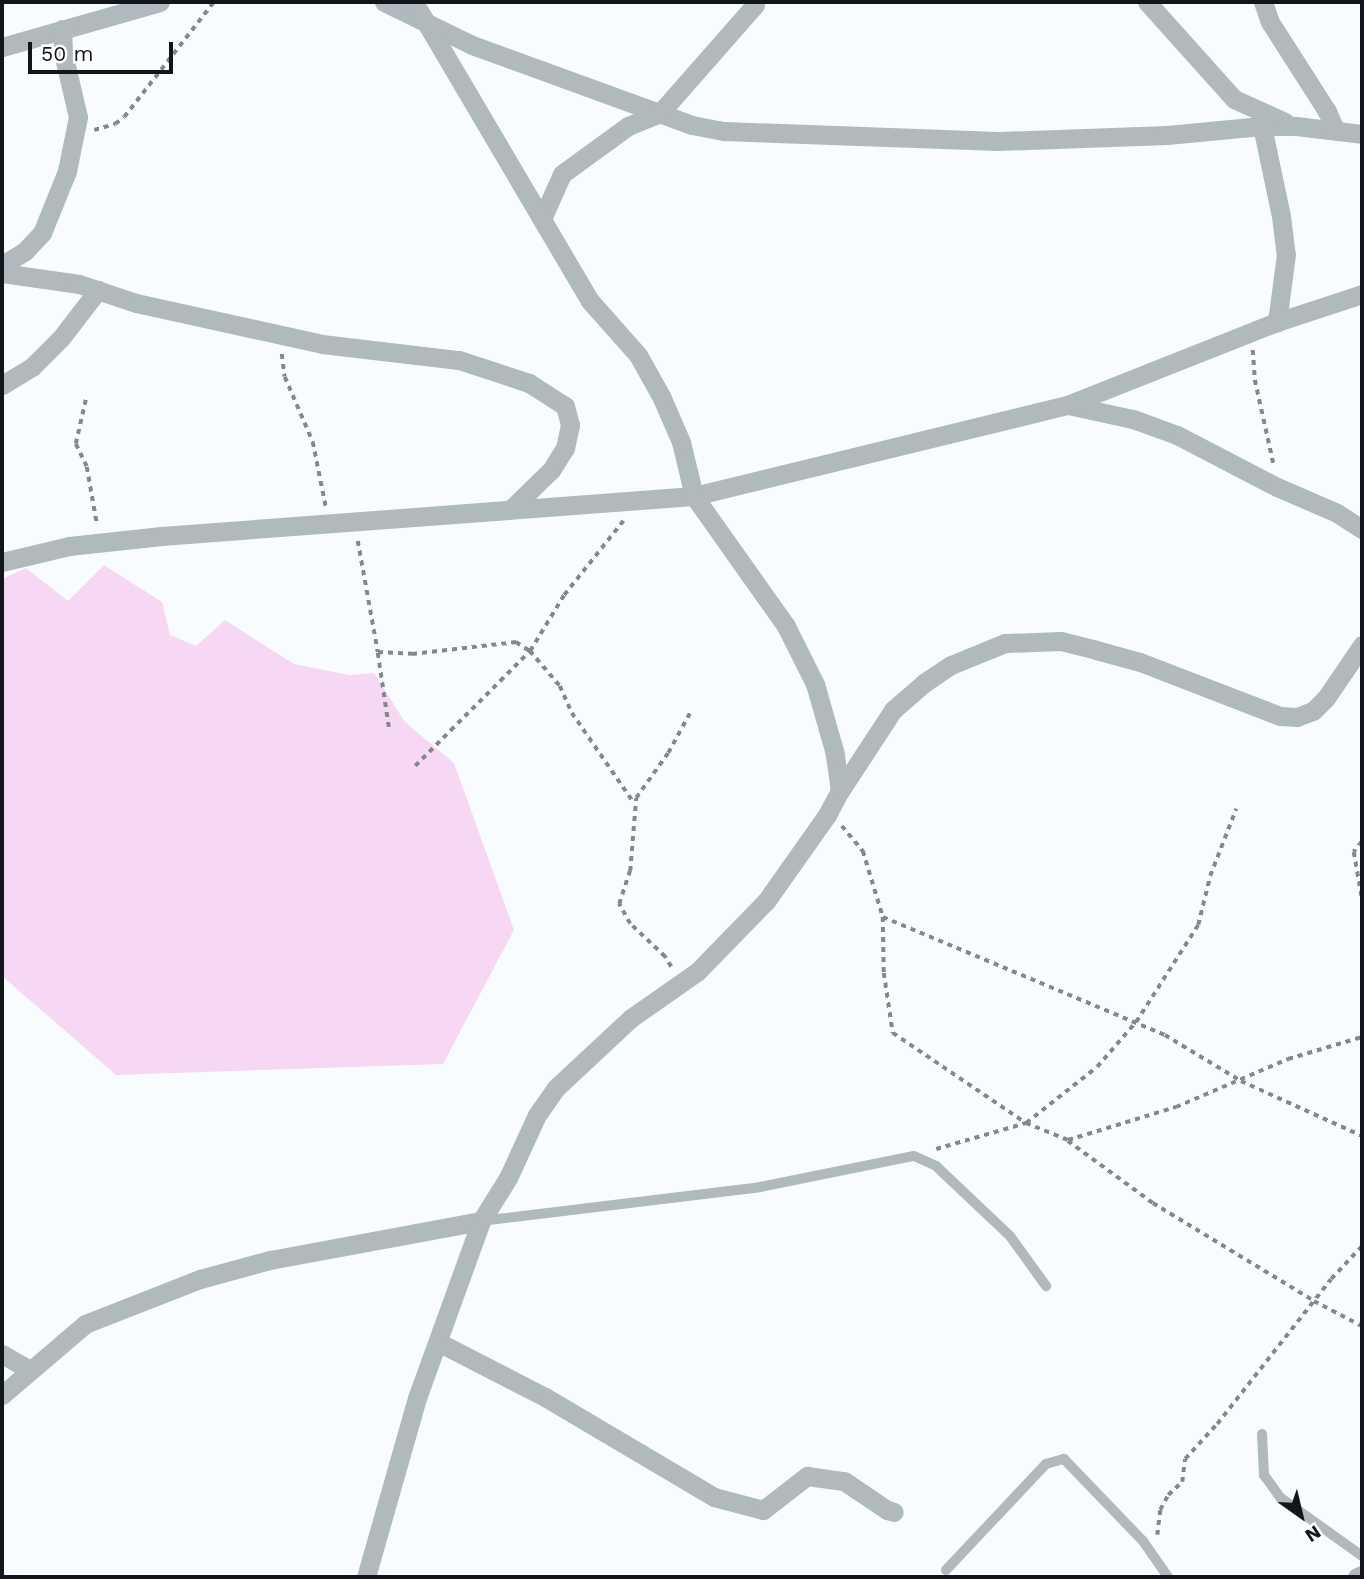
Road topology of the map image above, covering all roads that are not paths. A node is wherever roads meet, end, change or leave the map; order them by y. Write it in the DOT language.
graph roads {
  1 [pos="160,2"];
  2 [pos="384,2"];
  3 [pos="414,2"];
  4 [pos="1147,2"];
  5 [pos="1263,2"];
  6 [pos="755,5"];
  7 [pos="425,23"];
  8 [pos="62,29"];
  9 [pos="2,47"];
  10 [pos="660,113"];
  11 [pos="1362,116"];
  12 [pos="1262,126"];
  13 [pos="1296,126"];
  14 [pos="1349,132"];
  15 [pos="542,219"];
  16 [pos="2,265"];
  17 [pos="2,272"];
  18 [pos="98,290"];
  19 [pos="1362,294"];
  20 [pos="1277,323"];
  21 [pos="2,385"];
  22 [pos="1067,405"];
  23 [pos="694,496"];
  24 [pos="510,510"];
  25 [pos="1362,528"];
  26 [pos="2,562"];
  27 [pos="1362,645"];
  28 [pos="840,791"];
  29 [pos="481,1221"];
  30 [pos="1046,1286"];
  31 [pos="438,1342"];
  32 [pos="2,1354"];
  33 [pos="30,1370"];
  34 [pos="2,1395"];
  35 [pos="1262,1434"];
  36 [pos="894,1512"];
  37 [pos="1362,1556"];
  38 [pos="946,1570"];
  39 [pos="1362,1575"];
  40 [pos="366,1577"];
  41 [pos="1168,1577"];
  42 [pos="1357,1577"];
  1 -- 8 [label="street"];
  2 -- 7 [label="street"];
  3 -- 7 [label="street"];
  4 -- 13 [label="street"];
  5 -- 14 [label="street"];
  6 -- 10 [label="street"];
  7 -- 10 [label="street"];
  7 -- 15 [label="street"];
  8 -- 9 [label="street"];
  8 -- 16 [label="street"];
  10 -- 12 [label="street"];
  10 -- 15 [label="street"];
  11 -- 14 [label="street"];
  12 -- 13 [label="street"];
  12 -- 20 [label="street"];
  13 -- 14 [label="street"];
  15 -- 23 [label="street"];
  17 -- 18 [label="street"];
  18 -- 21 [label="street"];
  18 -- 24 [label="street"];
  19 -- 20 [label="street"];
  20 -- 22 [label="street"];
  22 -- 23 [label="street"];
  22 -- 25 [label="street"];
  23 -- 24 [label="street"];
  23 -- 28 [label="street"];
  24 -- 26 [label="street"];
  27 -- 28 [label="street"];
  28 -- 29 [label="street"];
  29 -- 30 [label="lane"];
  29 -- 31 [label="street"];
  29 -- 33 [label="street"];
  31 -- 36 [label="street"];
  31 -- 40 [label="street"];
  32 -- 33 [label="street"];
  33 -- 34 [label="street"];
  35 -- 37 [label="lane"];
  38 -- 41 [label="lane"];
  39 -- 42 [label="street"];
}
